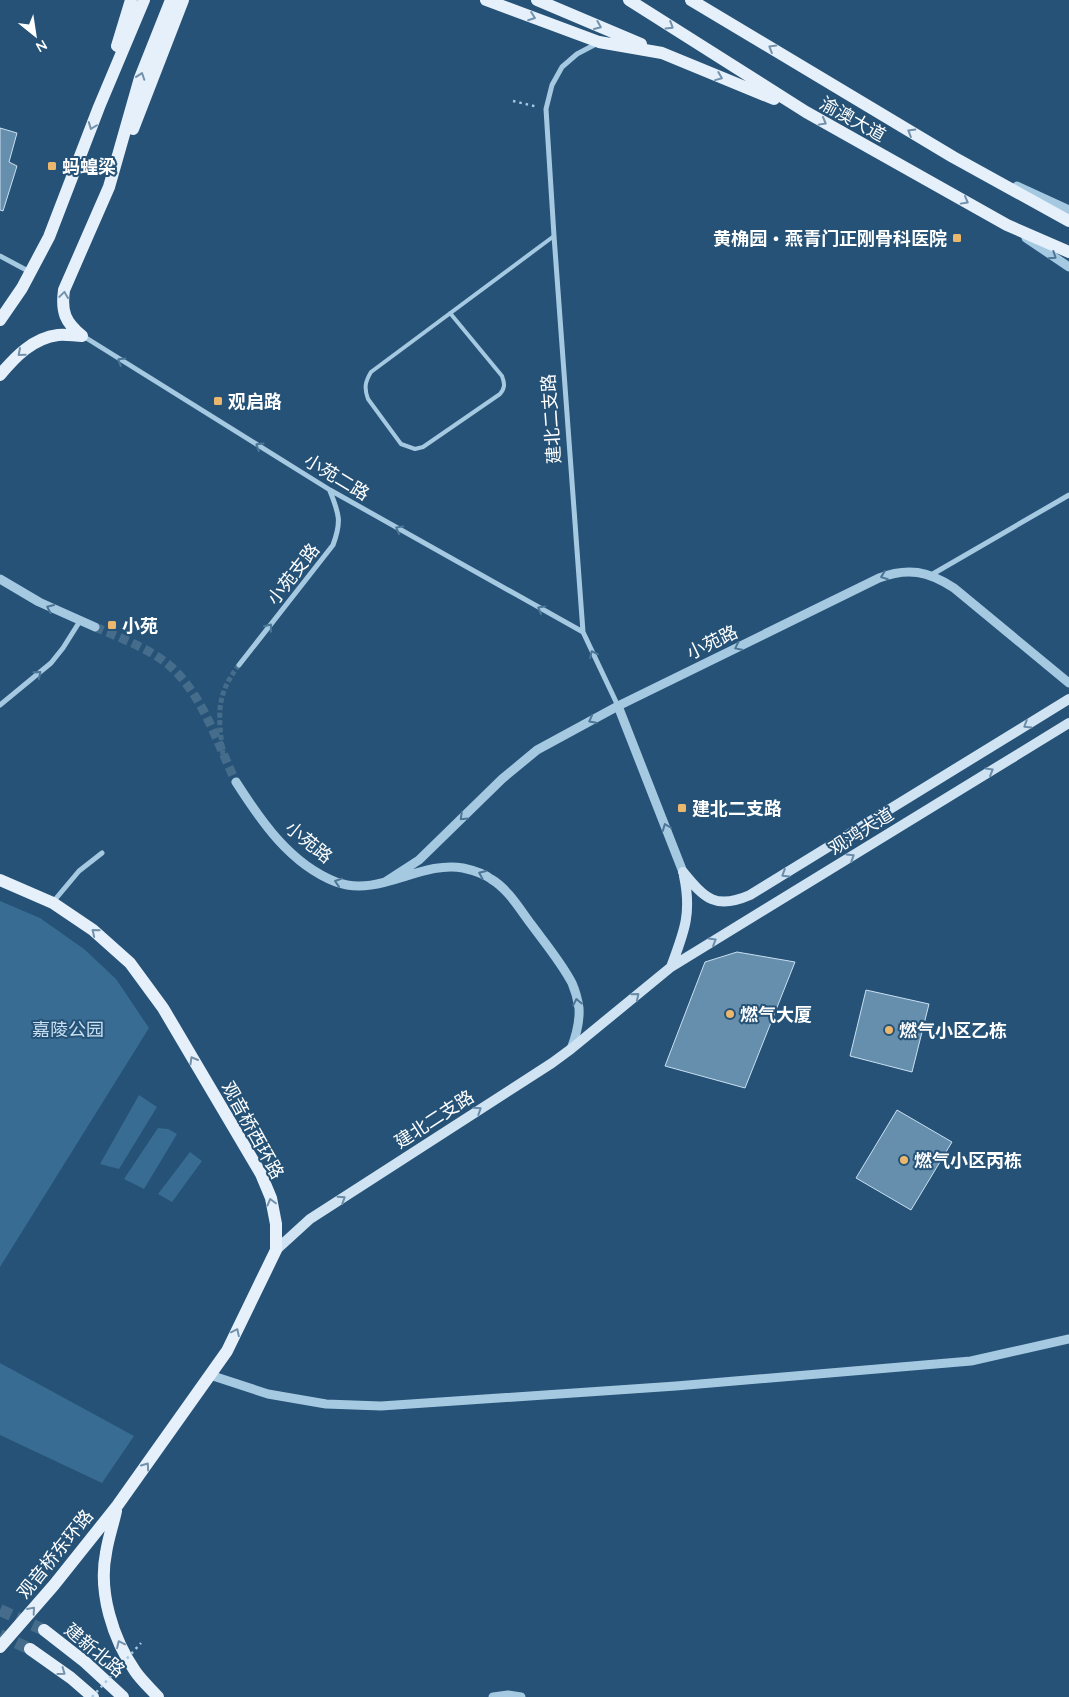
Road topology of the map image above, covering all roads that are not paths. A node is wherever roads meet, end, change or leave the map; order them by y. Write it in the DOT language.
graph roads {
  1 [pos="131,0"];
  2 [pos="144,0"];
  3 [pos="170,0"];
  4 [pos="183,0"];
  5 [pos="190,0"];
  6 [pos="486,0"];
  7 [pos="537,0"];
  8 [pos="629,0"];
  9 [pos="691,0"];
  10 [pos="174,26"];
  11 [pos="599,42"];
  12 [pos="662,53"];
  13 [pos="99,107"];
  14 [pos="806,112"];
  15 [pos="953,157"];
  16 [pos="109,187"];
  17 [pos="1069,210"];
  18 [pos="1069,221"];
  19 [pos="1007,225"];
  20 [pos="554,236"];
  21 [pos="1069,252"];
  22 [pos="0,256"];
  23 [pos="1069,267"];
  24 [pos="30,273"];
  25 [pos="450,313"];
  26 [pos="0,320"];
  27 [pos="82,336"];
  28 [pos="0,375"];
  29 [pos="330,490"];
  30 [pos="1069,495"];
  31 [pos="931,575"];
  32 [pos="0,579"];
  33 [pos="80,621"];
  34 [pos="95,627"];
  35 [pos="584,632"];
  36 [pos="239,665"];
  37 [pos="1069,683"];
  38 [pos="1069,699"];
  39 [pos="0,705"];
  40 [pos="618,706"];
  41 [pos="1069,723"];
  42 [pos="236,782"];
  43 [pos="102,853"];
  44 [pos="683,872"];
  45 [pos="0,880"];
  46 [pos="386,882"];
  47 [pos="52,903"];
  48 [pos="671,967"];
  49 [pos="571,1049"];
  50 [pos="276,1250"];
  51 [pos="1069,1339"];
  52 [pos="210,1375"];
  53 [pos="117,1506"];
  54 [pos="44,1630"];
  55 [pos="0,1647"];
  56 [pos="30,1649"];
  57 [pos="92,1697"];
  58 [pos="123,1697"];
  59 [pos="158,1697"];
  60 [pos="493,1697"];
  61 [pos="521,1697"];
  1 -- 13 [label="main road"];
  2 -- 13 [label="main road"];
  16 -- 3 [label="main road, one-way"];
  4 -- 10 [label="main road"];
  5 -- 10 [label="main road"];
  6 -- 11 [label="main road, one-way"];
  7 -- 12 [label="main road, one-way"];
  8 -- 14 [label="main road, 渝澳大道, one-way"];
  15 -- 9 [label="main road, 渝澳大道, one-way"];
  10 -- 16 [label="main road"];
  11 -- 12 [label="main road"];
  11 -- 20 [label="street, 建北二支路"];
  12 -- 14 [label="main road, one-way"];
  13 -- 24 [label="main road, one-way"];
  14 -- 19 [label="main road, 渝澳大道, one-way"];
  15 -- 17 [label="street"];
  15 -- 18 [label="main road, 渝澳大道"];
  27 -- 16 [label="main road, one-way"];
  19 -- 21 [label="main road, 渝澳大道"];
  19 -- 23 [label="street, one-way"];
  20 -- 25 [label="lane"];
  20 -- 35 [label="street, 建北二支路"];
  22 -- 24 [label="street"];
  24 -- 26 [label="main road"];
  25 -- 25 [label="lane"];
  27 -- 28 [label="main road, one-way"];
  29 -- 27 [label="street, 小苑二路, one-way"];
  35 -- 29 [label="street, 小苑二路, one-way"];
  36 -- 29 [label="street, 小苑支路, one-way"];
  30 -- 31 [label="street"];
  31 -- 37 [label="street, 小苑路"];
  31 -- 40 [label="street, 小苑路, one-way"];
  33 -- 32 [label="street, one-way"];
  33 -- 34 [label="street"];
  39 -- 33 [label="street, one-way"];
  40 -- 35 [label="street, 建北二支路, one-way"];
  38 -- 44 [label="main road, 观鸿大道, one-way"];
  44 -- 40 [label="street, 建北二支路, one-way"];
  40 -- 46 [label="street, 小苑路, one-way"];
  48 -- 41 [label="main road, 观鸿大道, one-way"];
  46 -- 42 [label="street, 小苑路, one-way"];
  43 -- 47 [label="street"];
  44 -- 48 [label="main road, 建北二支路"];
  45 -- 47 [label="main road, 观音桥西环路"];
  49 -- 46 [label="street, 小苑路, one-way"];
  50 -- 47 [label="main road, 观音桥西环路, one-way"];
  49 -- 48 [label="main road, 建北二支路, one-way"];
  50 -- 49 [label="main road, 建北二支路, one-way"];
  52 -- 50 [label="main road, 观音桥西环路, one-way"];
  51 -- 52 [label="street"];
  53 -- 52 [label="main road, 观音桥西环路, one-way"];
  55 -- 53 [label="main road, 观音桥东环路, one-way"];
  59 -- 53 [label="main road, one-way"];
  54 -- 58 [label="main road, 建新北路"];
  56 -- 57 [label="main road, 建新北路, one-way"];
  60 -- 61 [label="street"];
}
